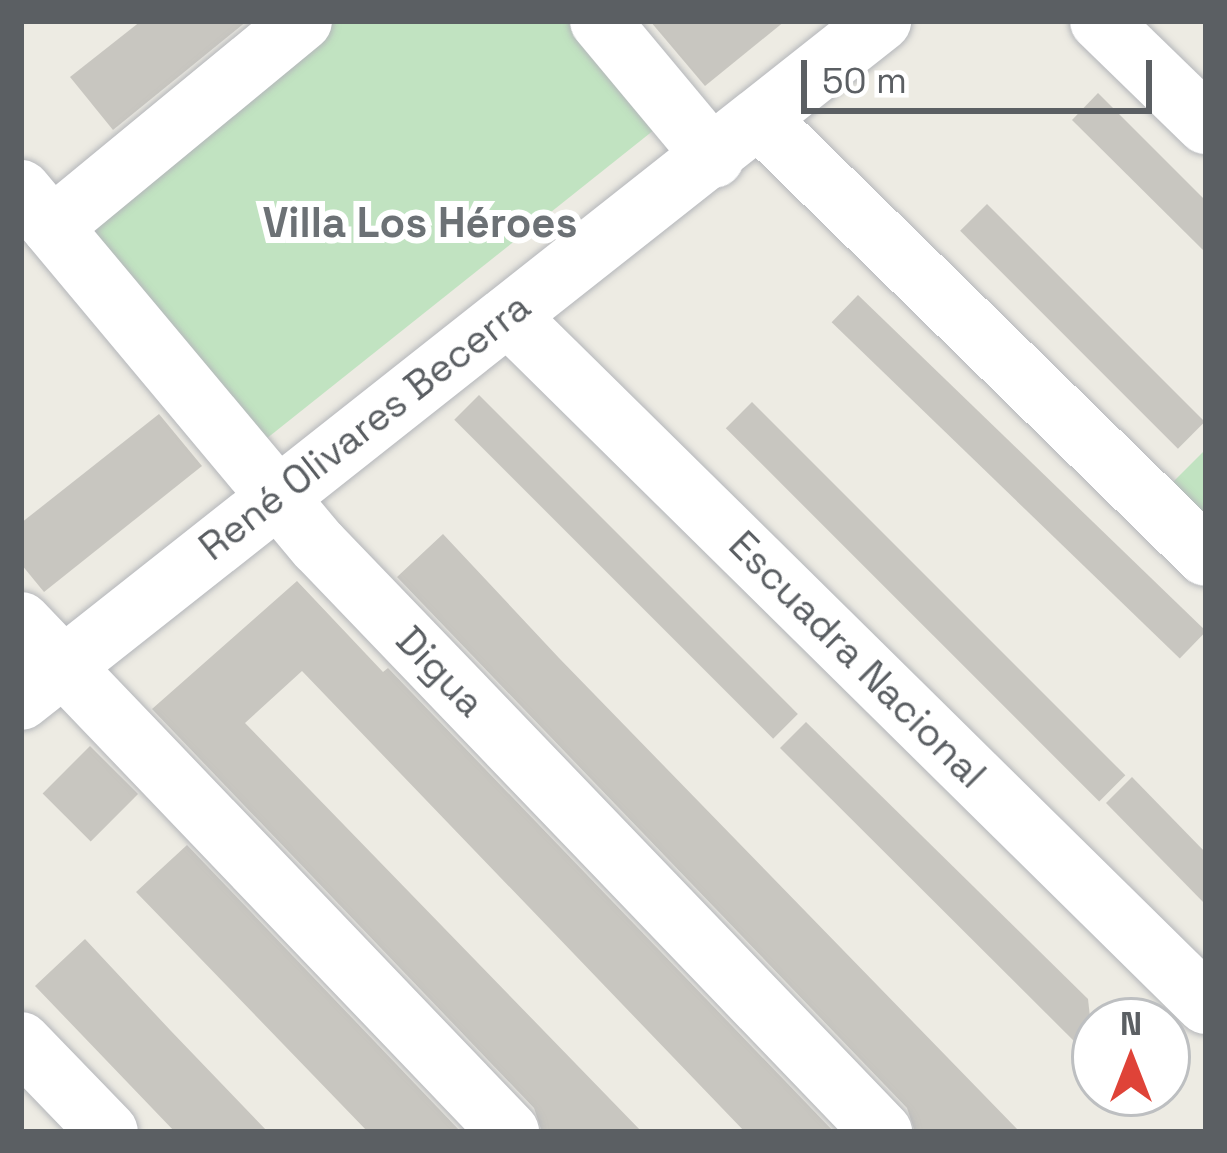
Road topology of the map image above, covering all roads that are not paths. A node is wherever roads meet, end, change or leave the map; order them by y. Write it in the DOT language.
graph roads {
  1 [pos="302,21"];
  2 [pos="600,21"];
  3 [pos="881,21"];
  4 [pos="1100,21"];
  5 [pos="761,121"];
  6 [pos="1206,124"];
  7 [pos="714,158"];
  8 [pos="36,208"];
  9 [pos="508,316"];
  10 [pos="273,494"];
  11 [pos="1206,556"];
  12 [pos="21,622"];
  13 [pos="40,685"];
  14 [pos="1206,1004"];
  15 [pos="21,1042"];
  16 [pos="108,1132"];
  17 [pos="508,1132"];
  18 [pos="882,1132"];
  1 -- 8 [label="street"];
  2 -- 7 [label="street"];
  3 -- 5 [label="street, René Olivares Becerra"];
  4 -- 6 [label="street"];
  5 -- 7 [label="street, René Olivares Becerra"];
  5 -- 11 [label="street"];
  7 -- 9 [label="street, René Olivares Becerra"];
  8 -- 10 [label="street, Digua"];
  9 -- 10 [label="street, René Olivares Becerra"];
  9 -- 14 [label="street, Escuadra Nacional"];
  10 -- 13 [label="street, René Olivares Becerra"];
  10 -- 18 [label="street, Digua"];
  12 -- 13 [label="street"];
  13 -- 17 [label="street"];
  15 -- 16 [label="street"];
}
